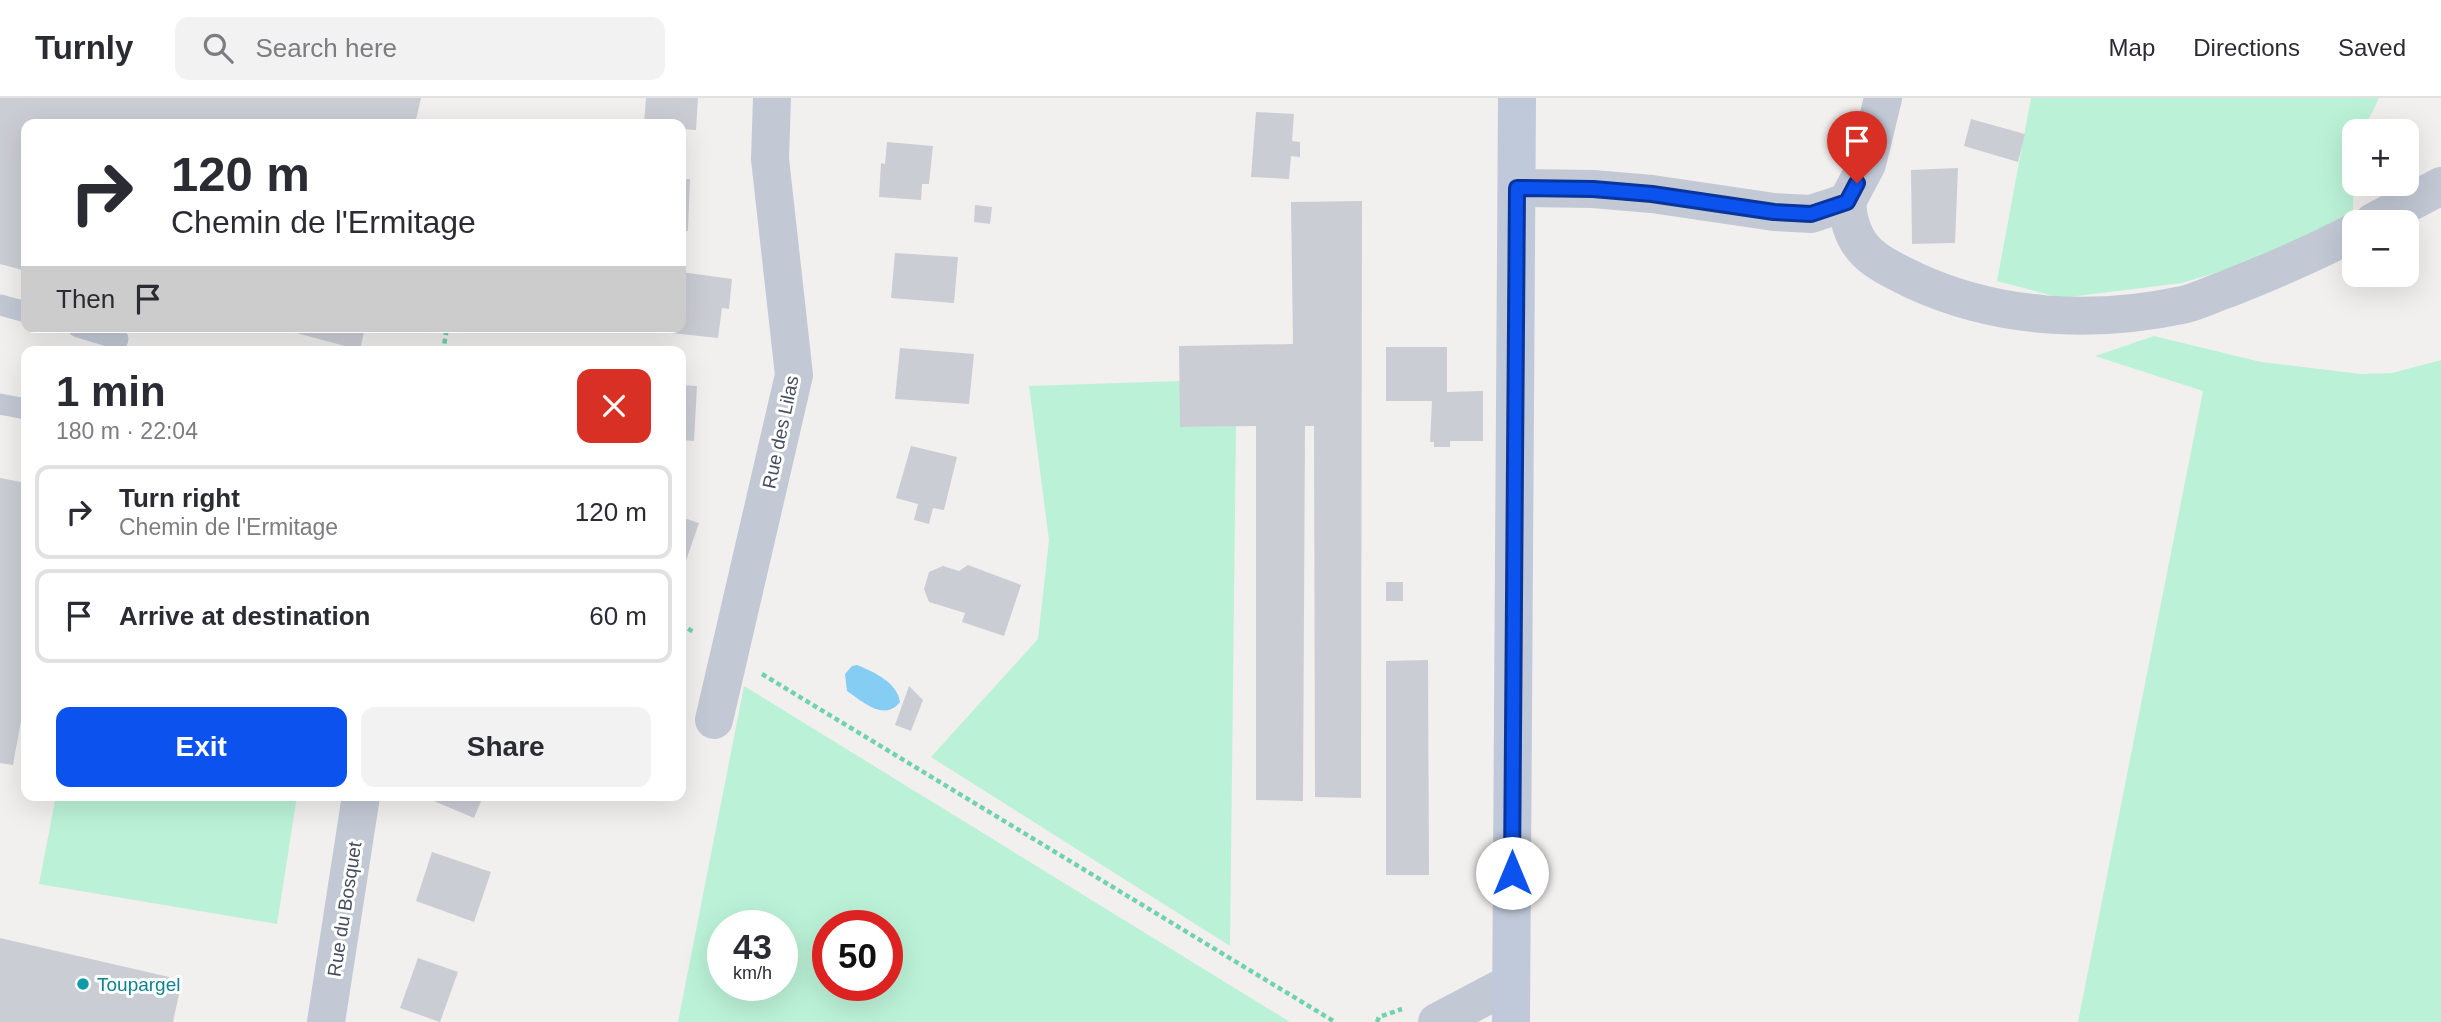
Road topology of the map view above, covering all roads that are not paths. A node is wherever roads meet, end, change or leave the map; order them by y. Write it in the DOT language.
graph roads {
  1 [pos="772,98"];
  2 [pos="1517,98"];
  3 [pos="1883,98"];
  4 [pos="2441,186"];
  5 [pos="1517,188"];
  6 [pos="1847,202"];
  7 [pos="2396,210"];
  8 [pos="2342,237"];
  9 [pos="0,305"];
  10 [pos="21,311"];
  11 [pos="98,333"];
  12 [pos="115,346"];
  13 [pos="0,404"];
  14 [pos="21,408"];
  15 [pos="714,720"];
  16 [pos="360,801"];
  17 [pos="1511,983"];
  18 [pos="327,1022"];
  19 [pos="1437,1022"];
  20 [pos="1511,1022"];
  1 -- 15 [label="street, Rue des Lilas"];
  2 -- 5 [label="main road"];
  3 -- 6 [label="street"];
  4 -- 7 [label="street"];
  5 -- 6 [label="street"];
  5 -- 17 [label="main road"];
  6 -- 8 [label="street"];
  9 -- 10 [label="lane"];
  11 -- 12 [label="lane"];
  13 -- 14 [label="lane"];
  16 -- 18 [label="street, Rue du Bosquet"];
  17 -- 19 [label="street"];
  17 -- 20 [label="main road"];
}
